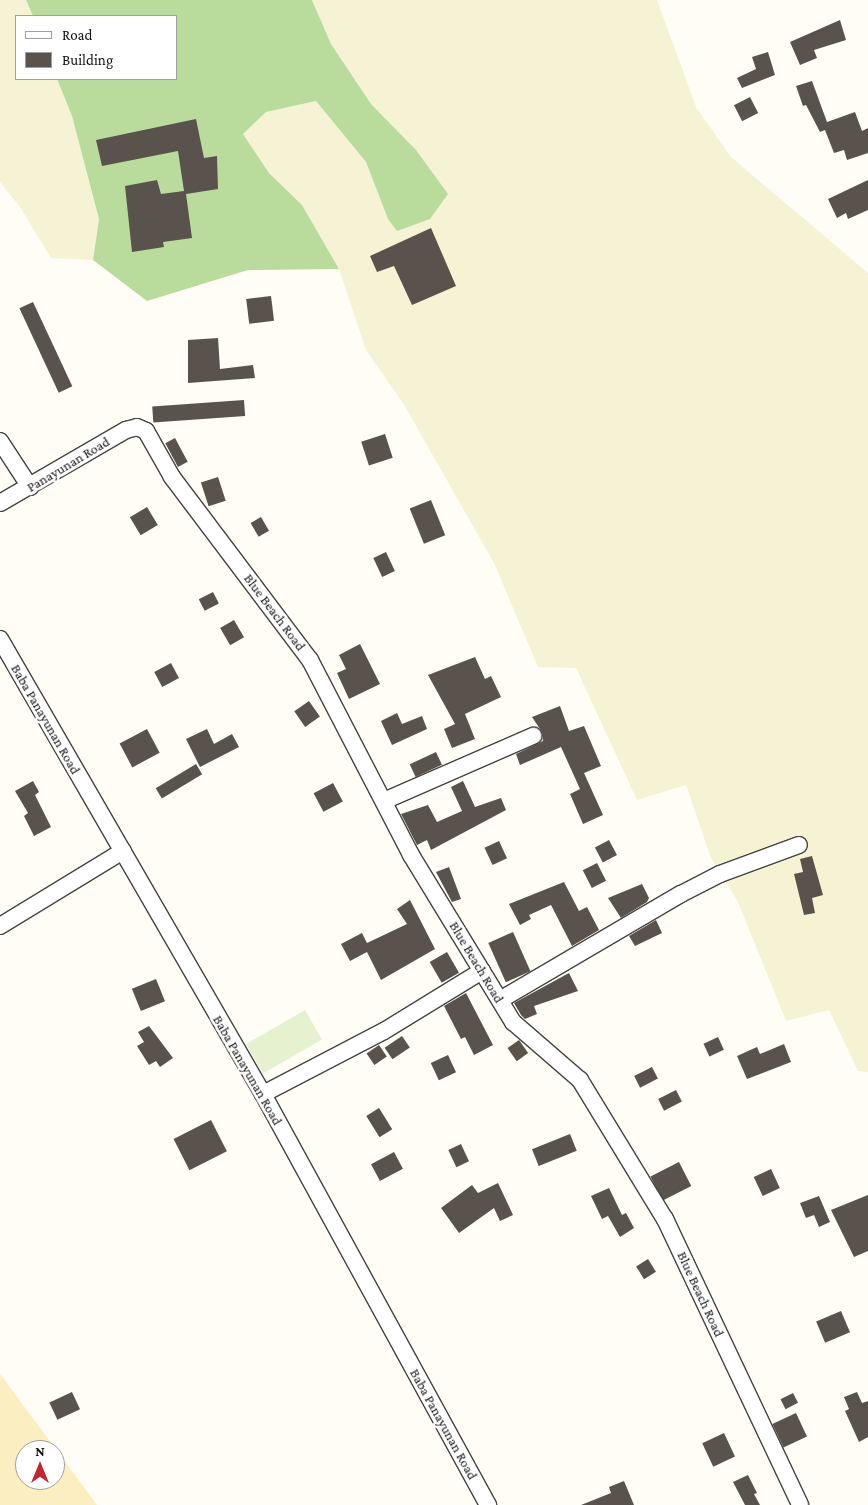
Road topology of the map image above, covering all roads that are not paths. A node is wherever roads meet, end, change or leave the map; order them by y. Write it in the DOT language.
graph roads {
  1 [pos="137,427"];
  2 [pos="0,441"];
  3 [pos="30,487"];
  4 [pos="0,503"];
  5 [pos="0,639"];
  6 [pos="533,736"];
  7 [pos="384,800"];
  8 [pos="799,845"];
  9 [pos="123,851"];
  10 [pos="0,926"];
  11 [pos="482,971"];
  12 [pos="500,1000"];
  13 [pos="263,1094"];
  14 [pos="488,1505"];
  15 [pos="800,1505"];
  1 -- 3 [label="street, Panayunan Road"];
  1 -- 7 [label="street, Blue Beach Road"];
  2 -- 3 [label="street"];
  3 -- 4 [label="street, Panayunan Road"];
  5 -- 9 [label="street, Baba Panayunan Road"];
  6 -- 7 [label="street"];
  7 -- 11 [label="street, Blue Beach Road"];
  8 -- 12 [label="street"];
  9 -- 10 [label="street"];
  9 -- 13 [label="street, Baba Panayunan Road"];
  11 -- 12 [label="street, Blue Beach Road"];
  11 -- 13 [label="street"];
  12 -- 15 [label="street, Blue Beach Road"];
  13 -- 14 [label="street, Baba Panayunan Road"];
}
